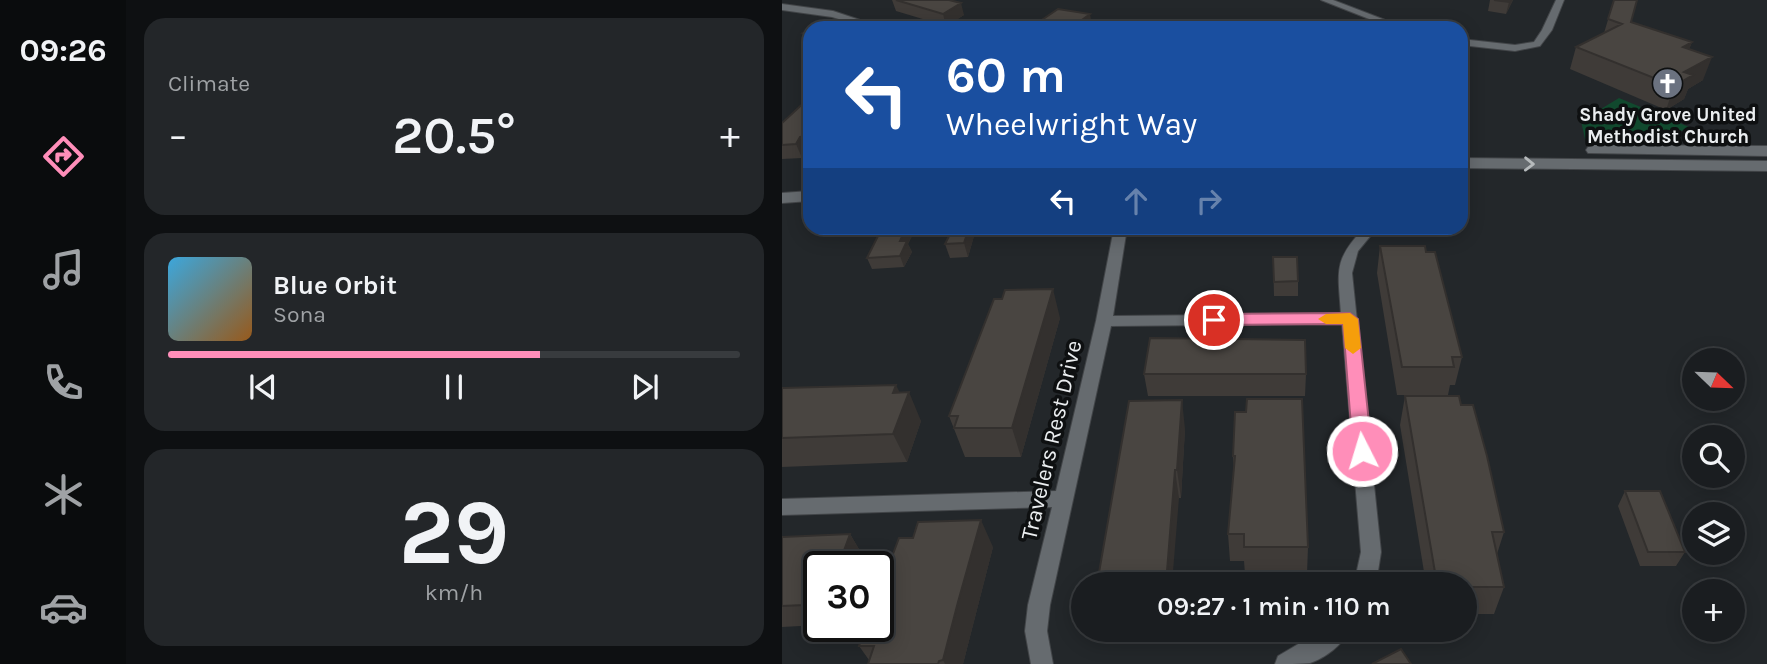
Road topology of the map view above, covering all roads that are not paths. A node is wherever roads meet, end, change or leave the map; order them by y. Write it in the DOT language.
graph roads {
  1 [pos="1325,0"];
  2 [pos="1560,0"];
  3 [pos="782,7"];
  4 [pos="856,21"];
  5 [pos="1382,21"];
  6 [pos="1468,43"];
  7 [pos="1468,149"];
  8 [pos="1767,151"];
  9 [pos="1468,163"];
  10 [pos="1767,166"];
  11 [pos="803,196"];
  12 [pos="782,198"];
  13 [pos="1119,235"];
  14 [pos="1365,235"];
  15 [pos="1350,319"];
  16 [pos="1104,321"];
  17 [pos="1063,499"];
  18 [pos="782,507"];
  19 [pos="1367,572"];
  20 [pos="1325,642"];
  21 [pos="1042,664"];
  22 [pos="1286,664"];
  1 -- 5 [label="street"];
  2 -- 6 [label="street"];
  3 -- 4 [label="street"];
  7 -- 8 [label="main road"];
  9 -- 10 [label="main road, one-way"];
  11 -- 12 [label="main road"];
  13 -- 16 [label="street, Travelers Rest Drive"];
  14 -- 15 [label="street"];
  15 -- 16 [label="street"];
  15 -- 19 [label="street"];
  16 -- 17 [label="street, Travelers Rest Drive"];
  17 -- 18 [label="street"];
  17 -- 21 [label="street, Travelers Rest Drive"];
  20 -- 22 [label="street"];
}
